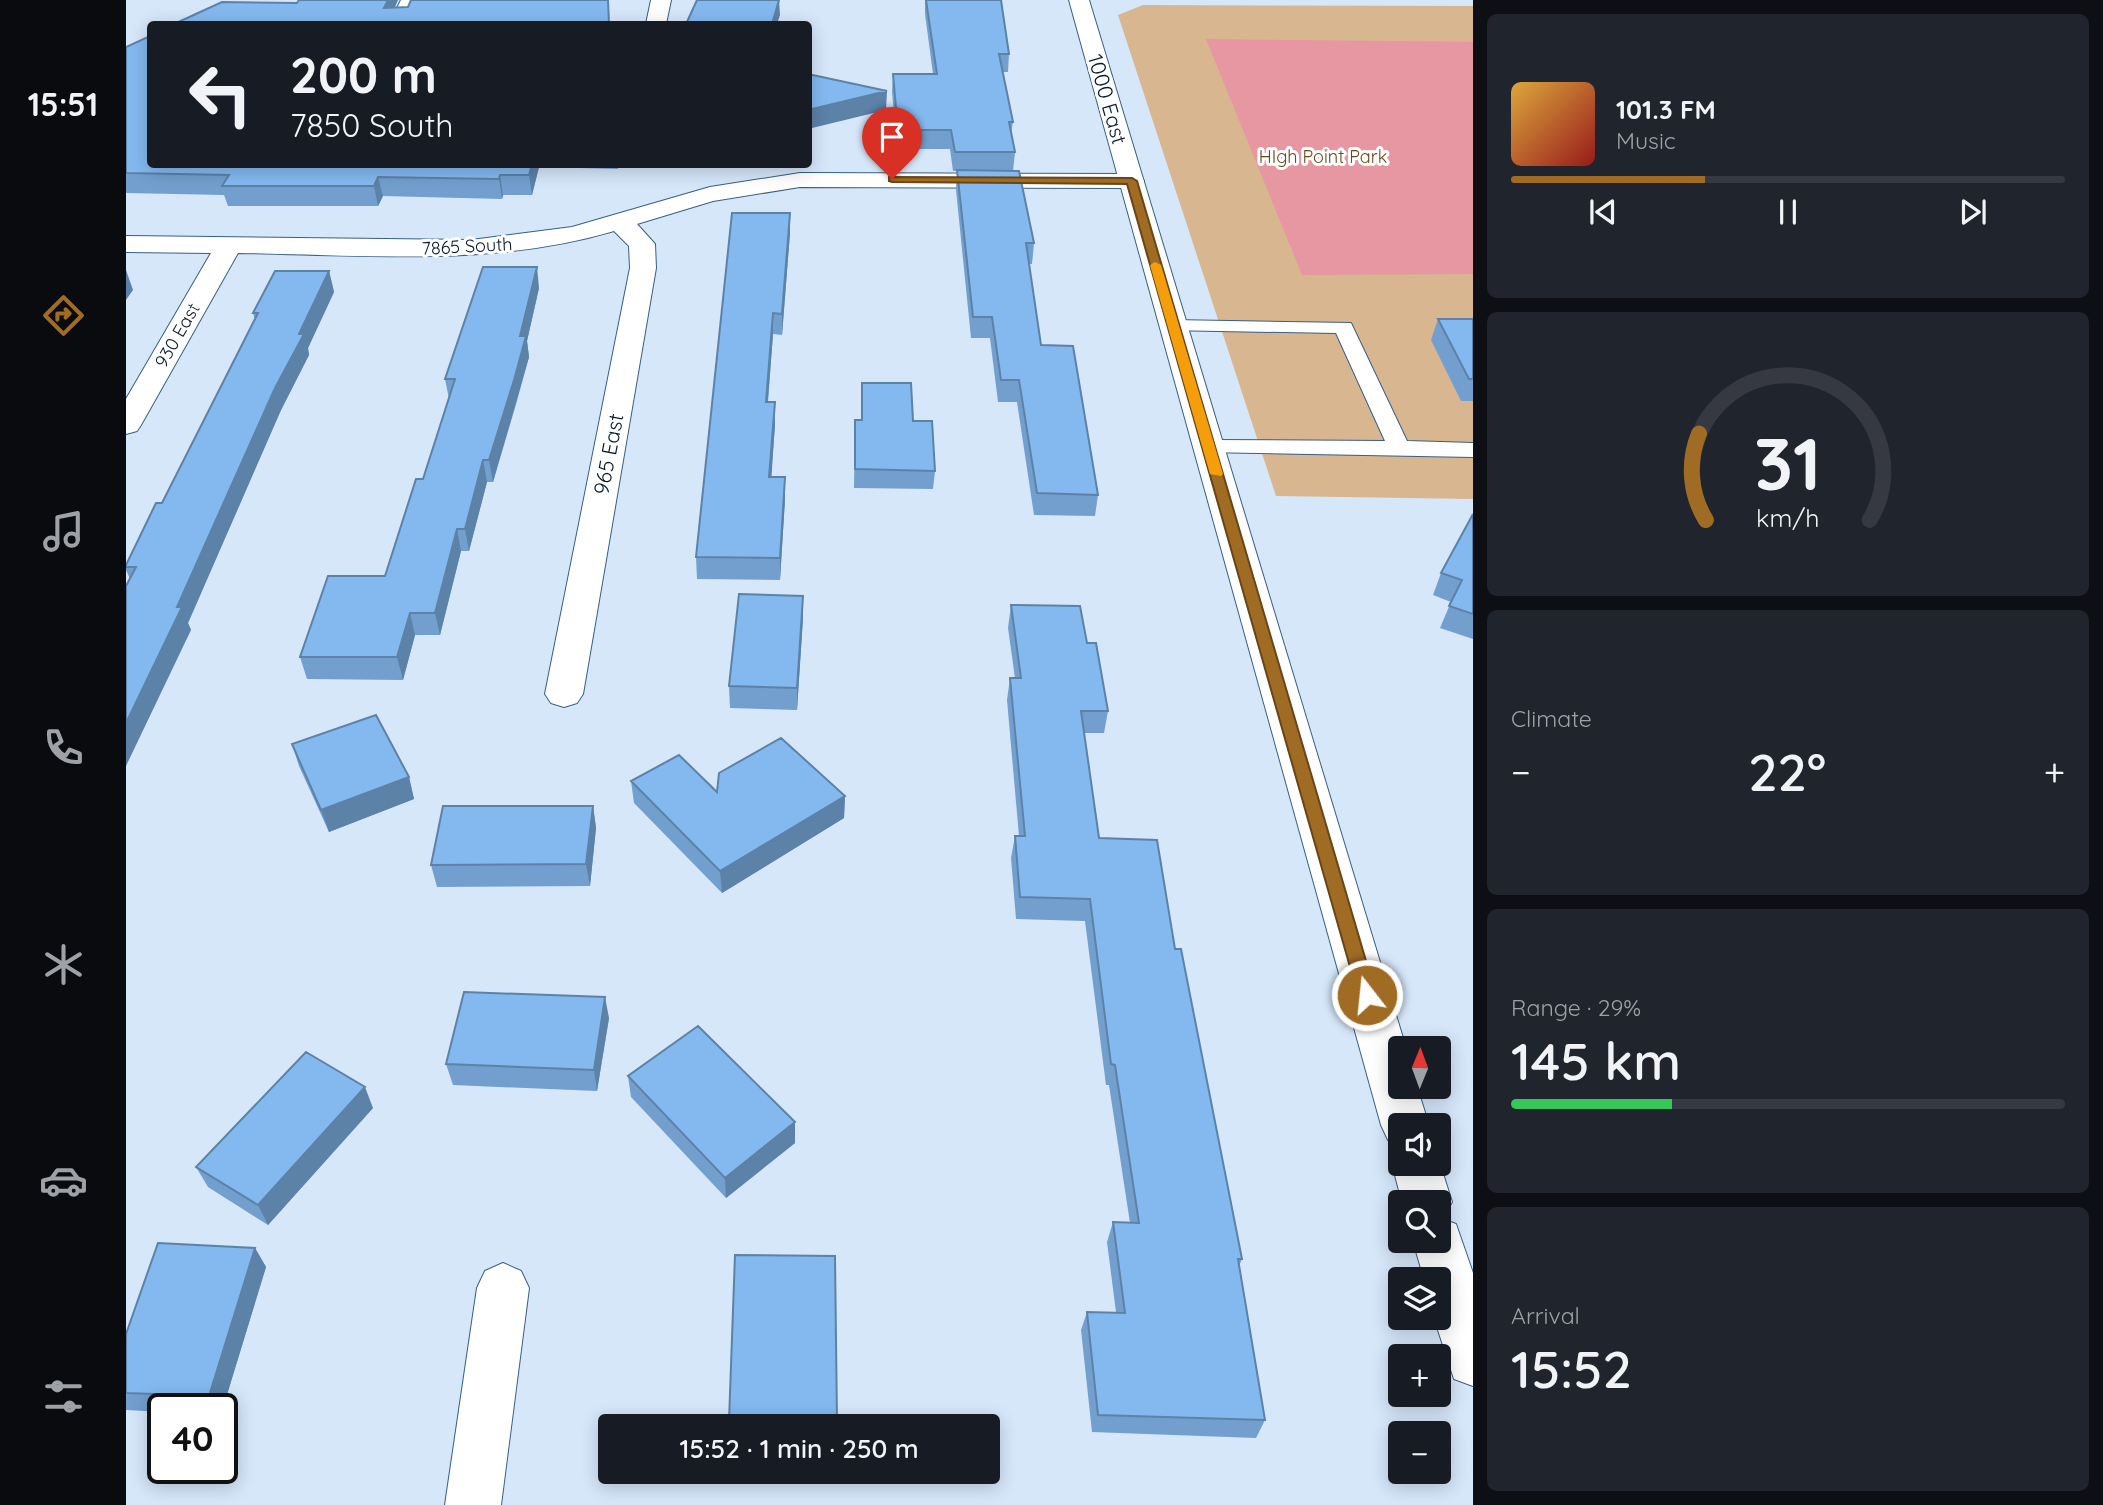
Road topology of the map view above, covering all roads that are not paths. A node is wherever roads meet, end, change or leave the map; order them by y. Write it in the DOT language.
graph roads {
  1 [pos="411,0"];
  2 [pos="661,0"];
  3 [pos="1079,0"];
  4 [pos="400,21"];
  5 [pos="657,21"];
  6 [pos="1132,181"];
  7 [pos="620,222"];
  8 [pos="126,244"];
  9 [pos="229,245"];
  10 [pos="1172,326"];
  11 [pos="126,425"];
  12 [pos="1209,447"];
  13 [pos="1399,448"];
  14 [pos="1473,450"];
  15 [pos="564,694"];
  16 [pos="1402,1113"];
  17 [pos="1442,1253"];
  18 [pos="503,1288"];
  19 [pos="1473,1360"];
  20 [pos="473,1505"];
  1 -- 4 [label="street"];
  2 -- 5 [label="street"];
  3 -- 6 [label="street, 1000 East"];
  6 -- 7 [label="street, 7865 South"];
  6 -- 10 [label="street, 1000 East"];
  7 -- 9 [label="street, 7865 South"];
  7 -- 15 [label="street, 965 East"];
  8 -- 9 [label="street, 7865 South"];
  9 -- 11 [label="street, 930 East"];
  10 -- 12 [label="street, 1000 East"];
  10 -- 13 [label="lane"];
  12 -- 13 [label="lane"];
  12 -- 16 [label="street, 1000 East"];
  13 -- 14 [label="lane"];
  17 -- 19 [label="street"];
  18 -- 20 [label="street"];
}
